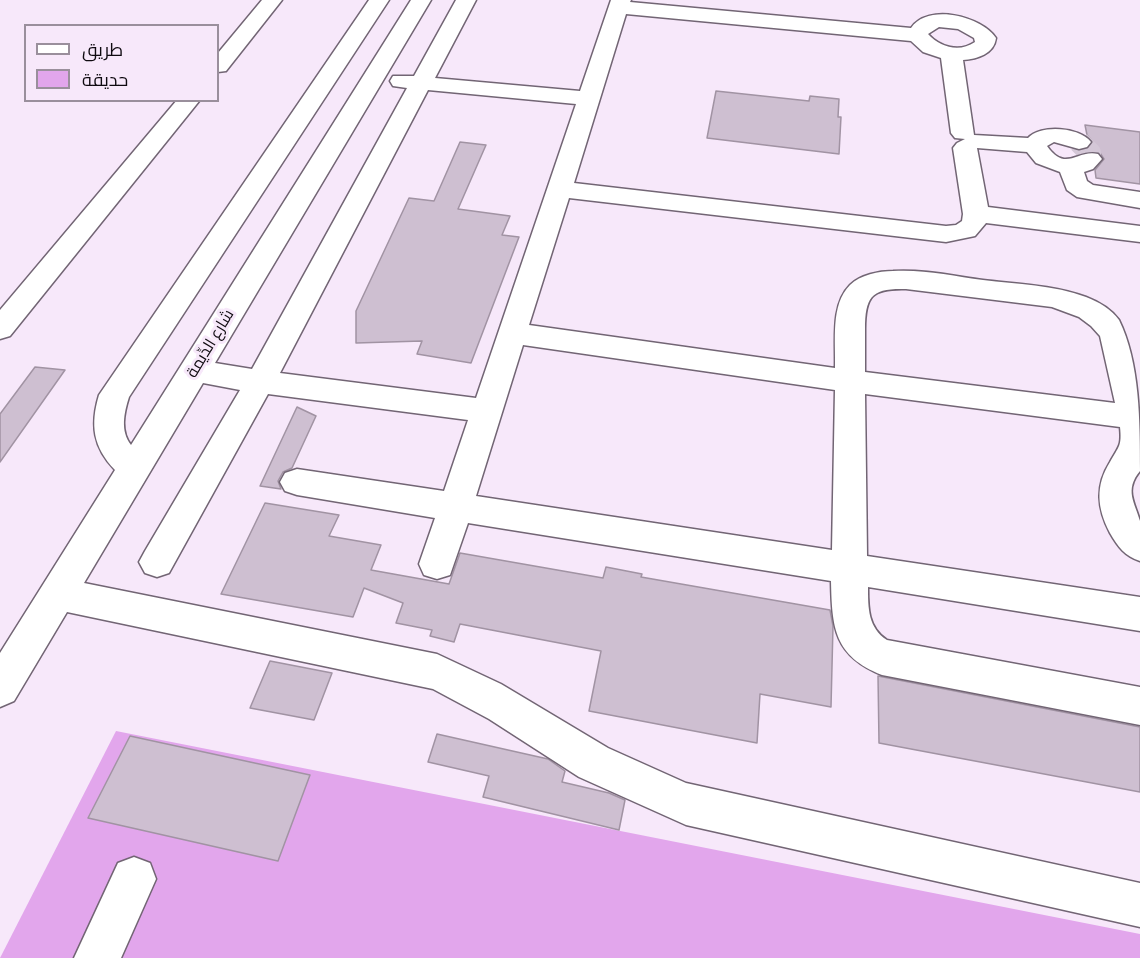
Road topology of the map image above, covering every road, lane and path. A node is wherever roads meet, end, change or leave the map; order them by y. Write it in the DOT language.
graph roads {
  1 [pos="272,0"];
  2 [pos="379,0"];
  3 [pos="421,0"];
  4 [pos="466,0"];
  5 [pos="620,3"];
  6 [pos="917,35"];
  7 [pos="951,54"];
  8 [pos="219,65"];
  9 [pos="374,78"];
  10 [pos="421,83"];
  11 [pos="588,98"];
  12 [pos="187,102"];
  13 [pos="968,140"];
  14 [pos="559,189"];
  15 [pos="1140,200"];
  16 [pos="976,214"];
  17 [pos="1140,234"];
  18 [pos="0,329"];
  19 [pos="512,333"];
  20 [pos="1131,361"];
  21 [pos="195,370"];
  22 [pos="850,381"];
  23 [pos="260,382"];
  24 [pos="487,411"];
  25 [pos="1133,417"];
  26 [pos="135,468"];
  27 [pos="297,482"];
  28 [pos="456,506"];
  29 [pos="1140,546"];
  30 [pos="157,562"];
  31 [pos="437,564"];
  32 [pos="850,568"];
  33 [pos="57,594"];
  34 [pos="1140,614"];
  35 [pos="3,679"];
  36 [pos="1140,706"];
  37 [pos="134,879"];
  38 [pos="1140,905"];
  39 [pos="97,958"];
  1 -- 8 [label="street"];
  2 -- 26 [label="street"];
  3 -- 9 [label="street, شارع الدِّيمة"];
  4 -- 10 [label="street"];
  5 -- 6 [label="street"];
  5 -- 11 [label="street"];
  6 -- 7 [label="street"];
  6 -- 7 [label="street"];
  7 -- 13 [label="street"];
  9 -- 10 [label="street"];
  9 -- 21 [label="street, شارع الدِّيمة"];
  10 -- 11 [label="street"];
  10 -- 23 [label="street"];
  11 -- 14 [label="street"];
  12 -- 18 [label="street"];
  13 -- 15 [label="street"];
  13 -- 16 [label="street"];
  14 -- 16 [label="street"];
  14 -- 19 [label="street"];
  16 -- 17 [label="street"];
  19 -- 22 [label="street"];
  19 -- 24 [label="street"];
  20 -- 22 [label="street"];
  20 -- 25 [label="street"];
  21 -- 23 [label="street"];
  21 -- 26 [label="street, شارع الدِّيمة"];
  22 -- 25 [label="street"];
  22 -- 32 [label="street"];
  23 -- 24 [label="street"];
  23 -- 30 [label="street"];
  24 -- 28 [label="street"];
  25 -- 29 [label="street"];
  26 -- 33 [label="street, شارع الدِّيمة"];
  27 -- 28 [label="street"];
  28 -- 31 [label="street"];
  28 -- 32 [label="street"];
  32 -- 34 [label="street"];
  32 -- 36 [label="street"];
  33 -- 35 [label="street, شارع الدِّيمة"];
  33 -- 38 [label="street"];
  37 -- 39 [label="street"];
}
